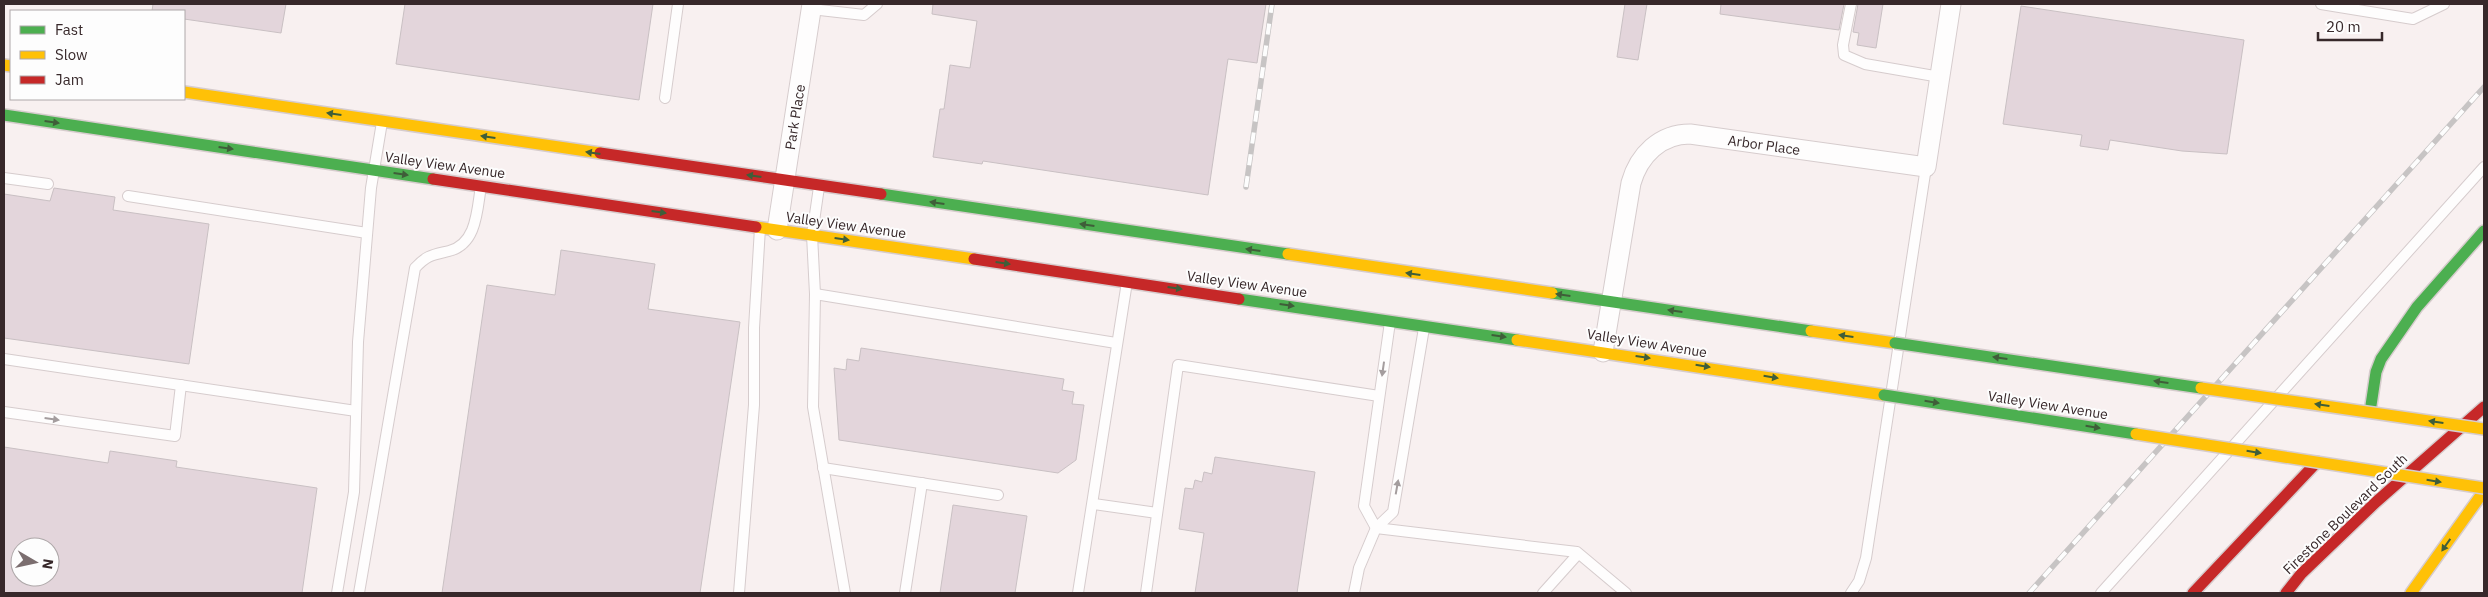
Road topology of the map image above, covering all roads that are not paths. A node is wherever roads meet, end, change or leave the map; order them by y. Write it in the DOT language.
graph roads {
  1 [pos="678,4"];
  2 [pos="878,4"];
  3 [pos="1851,4"];
  4 [pos="1951,4"];
  5 [pos="2320,4"];
  6 [pos="2444,4"];
  7 [pos="812,6"];
  8 [pos="1940,77"];
  9 [pos="185,92"];
  10 [pos="665,98"];
  11 [pos="4,115"];
  12 [pos="382,121"];
  13 [pos="1926,167"];
  14 [pos="2484,167"];
  15 [pos="374,170"];
  16 [pos="4,178"];
  17 [pos="785,181"];
  18 [pos="48,184"];
  19 [pos="481,186"];
  20 [pos="820,186"];
  21 [pos="128,196"];
  22 [pos="768,228"];
  23 [pos="2484,230"];
  24 [pos="367,234"];
  25 [pos="812,235"];
  26 [pos="1127,281"];
  27 [pos="815,294"];
  28 [pos="1611,302"];
  29 [pos="1390,320"];
  30 [pos="1424,325"];
  31 [pos="1116,343"];
  32 [pos="1604,352"];
  33 [pos="4,359"];
  34 [pos="181,385"];
  35 [pos="1379,396"];
  36 [pos="2484,407"];
  37 [pos="356,411"];
  38 [pos="4,412"];
  39 [pos="2370,412"];
  40 [pos="2484,429"];
  41 [pos="2317,462"];
  42 [pos="823,468"];
  43 [pos="922,483"];
  44 [pos="2484,490"];
  45 [pos="998,495"];
  46 [pos="1094,504"];
  47 [pos="1157,513"];
  48 [pos="1376,528"];
  49 [pos="1578,554"];
  50 [pos="337,593"];
  51 [pos="358,593"];
  52 [pos="740,593"];
  53 [pos="845,593"];
  54 [pos="905,593"];
  55 [pos="1078,593"];
  56 [pos="1146,593"];
  57 [pos="1354,593"];
  58 [pos="1543,593"];
  59 [pos="1626,593"];
  60 [pos="1851,593"];
  61 [pos="2101,593"];
  62 [pos="2193,593"];
  63 [pos="2286,593"];
  64 [pos="2412,593"];
  1 -- 10 [label="lane"];
  2 -- 7 [label="lane"];
  3 -- 8 [label="lane"];
  4 -- 8 [label="street"];
  5 -- 6 [label="lane"];
  7 -- 17 [label="street, Park Place"];
  8 -- 13 [label="street"];
  12 -- 9 [label="main road, one-way"];
  11 -- 15 [label="main road, Valley View Avenue, one-way"];
  12 -- 15 [label="lane"];
  17 -- 12 [label="main road, one-way"];
  13 -- 28 [label="street, Arbor Place"];
  13 -- 60 [label="lane"];
  14 -- 61 [label="lane"];
  15 -- 19 [label="main road, Valley View Avenue, one-way"];
  15 -- 24 [label="lane"];
  16 -- 18 [label="lane"];
  17 -- 20 [label="main road"];
  17 -- 22 [label="street, Park Place"];
  19 -- 22 [label="main road, Valley View Avenue, one-way"];
  19 -- 51 [label="lane"];
  20 -- 25 [label="lane"];
  28 -- 20 [label="main road, one-way"];
  21 -- 24 [label="lane"];
  22 -- 25 [label="main road, Valley View Avenue"];
  22 -- 52 [label="lane"];
  23 -- 39 [label="main road"];
  24 -- 37 [label="lane"];
  25 -- 26 [label="main road, Valley View Avenue, one-way"];
  25 -- 27 [label="lane"];
  26 -- 29 [label="main road, Valley View Avenue, one-way"];
  26 -- 31 [label="lane"];
  27 -- 31 [label="lane"];
  27 -- 42 [label="lane"];
  28 -- 32 [label="street, Arbor Place"];
  39 -- 28 [label="main road, one-way, bridge"];
  29 -- 30 [label="main road, Valley View Avenue"];
  29 -- 35 [label="lane, one-way"];
  30 -- 32 [label="main road, Valley View Avenue, one-way"];
  48 -- 30 [label="lane, one-way"];
  31 -- 46 [label="lane"];
  32 -- 41 [label="main road, Valley View Avenue, one-way, bridge"];
  33 -- 34 [label="lane"];
  34 -- 37 [label="lane"];
  38 -- 34 [label="lane, one-way"];
  35 -- 47 [label="lane"];
  35 -- 48 [label="lane"];
  36 -- 63 [label="main road, Firestone Boulevard South"];
  37 -- 50 [label="lane"];
  40 -- 39 [label="main road, one-way, bridge"];
  41 -- 44 [label="main road, Valley View Avenue, one-way, bridge"];
  41 -- 62 [label="main road"];
  42 -- 43 [label="lane"];
  42 -- 53 [label="lane"];
  43 -- 45 [label="lane"];
  43 -- 54 [label="lane"];
  44 -- 64 [label="main road, one-way"];
  46 -- 47 [label="lane"];
  46 -- 55 [label="lane"];
  47 -- 56 [label="lane"];
  48 -- 49 [label="lane"];
  48 -- 57 [label="lane"];
  49 -- 58 [label="lane"];
  49 -- 59 [label="lane"];
}
